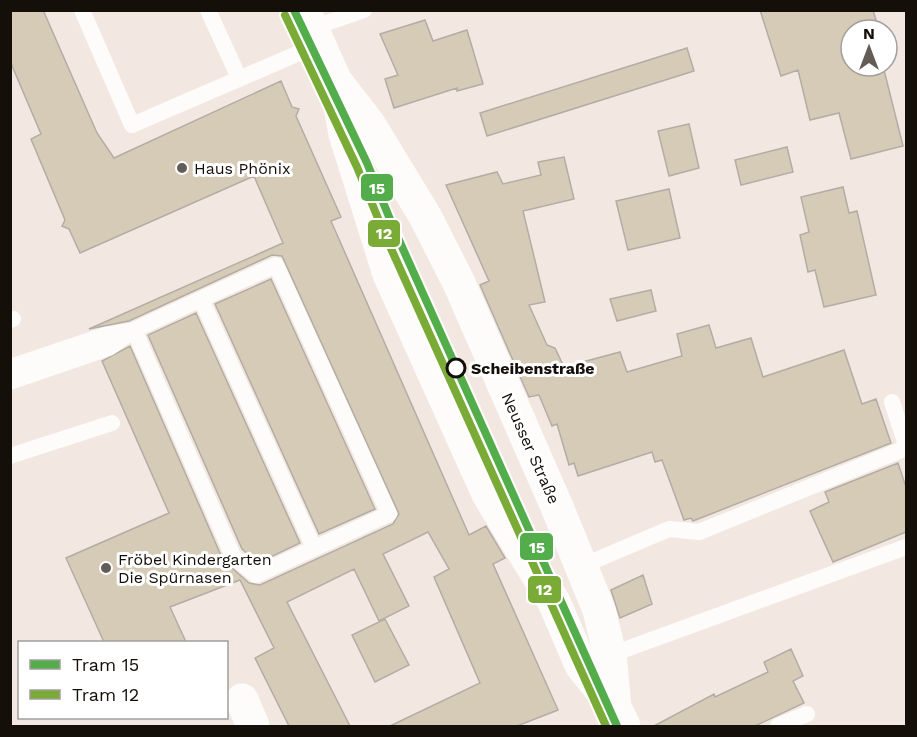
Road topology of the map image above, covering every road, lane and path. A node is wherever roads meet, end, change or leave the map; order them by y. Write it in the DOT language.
graph roads {
  1 [pos="82,10"];
  2 [pos="208,10"];
  3 [pos="364,10"];
  4 [pos="312,28"];
  5 [pos="239,78"];
  6 [pos="334,80"];
  7 [pos="201,299"];
  8 [pos="134,330"];
  9 [pos="10,367"];
  10 [pos="10,382"];
  11 [pos="892,402"];
  12 [pos="112,423"];
  13 [pos="906,446"];
  14 [pos="10,456"];
  15 [pos="906,547"];
  16 [pos="314,548"];
  17 [pos="582,566"];
  18 [pos="610,655"];
  19 [pos="807,714"];
  20 [pos="621,721"];
  21 [pos="778,726"];
  1 -- 5 [label="lane"];
  2 -- 5 [label="lane"];
  3 -- 4 [label="lane"];
  4 -- 5 [label="lane"];
  4 -- 6 [label="main road, Neusser Straße"];
  6 -- 17 [label="main road, Neusser Straße"];
  6 -- 20 [label="main road, Neusser Straße"];
  7 -- 8 [label="lane"];
  7 -- 16 [label="lane"];
  7 -- 16 [label="lane"];
  8 -- 9 [label="lane"];
  8 -- 10 [label="lane"];
  8 -- 16 [label="lane"];
  11 -- 13 [label="lane"];
  12 -- 14 [label="lane"];
  13 -- 17 [label="lane"];
  15 -- 18 [label="lane"];
  17 -- 18 [label="main road, Neusser Straße"];
  18 -- 20 [label="main road, Neusser Straße"];
  19 -- 21 [label="lane"];
}
